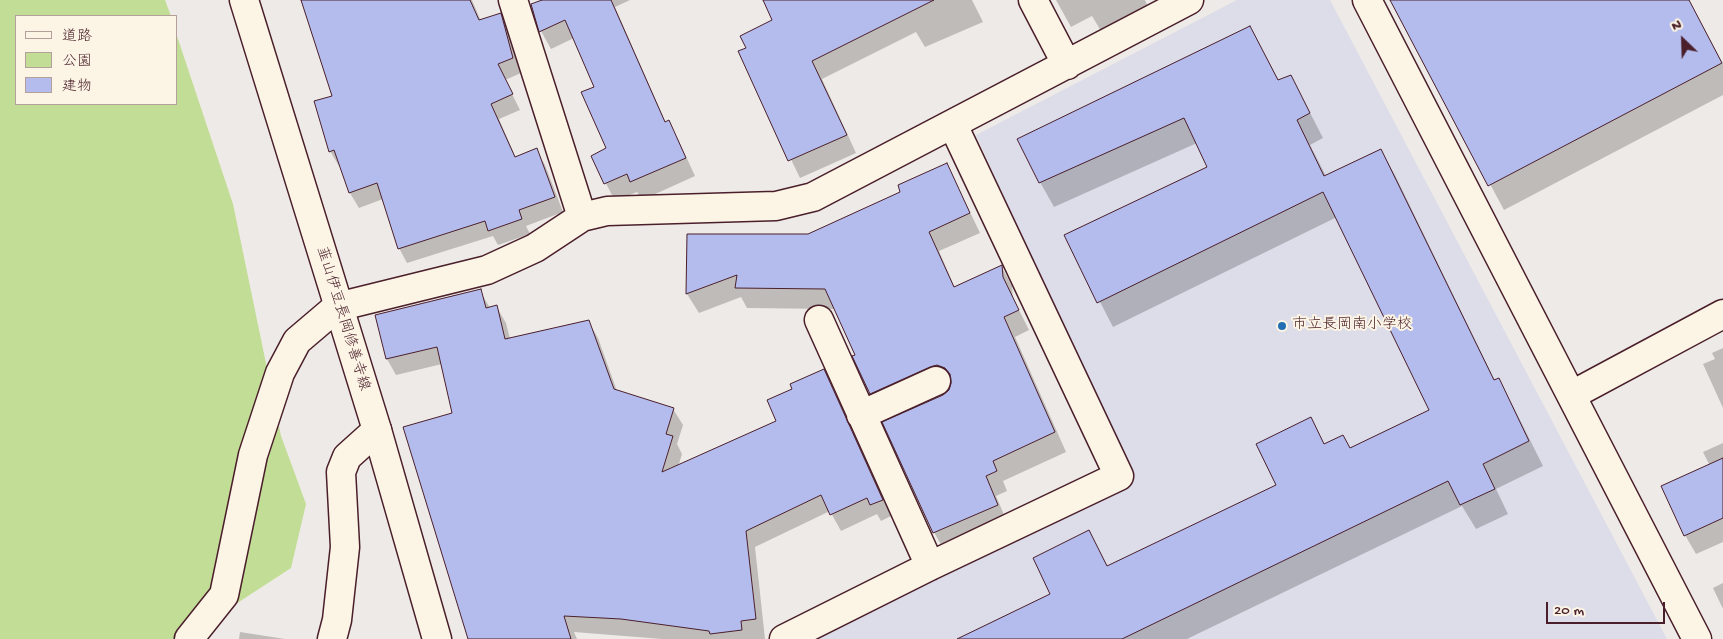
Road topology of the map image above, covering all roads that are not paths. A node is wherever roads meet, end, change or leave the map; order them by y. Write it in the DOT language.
graph roads {
  1 [pos="244,0"];
  2 [pos="513,0"];
  3 [pos="1033,0"];
  4 [pos="1189,0"];
  5 [pos="1367,0"];
  6 [pos="1067,65"];
  7 [pos="953,125"];
  8 [pos="582,217"];
  9 [pos="337,307"];
  10 [pos="1723,314"];
  11 [pos="819,320"];
  12 [pos="936,381"];
  13 [pos="1572,395"];
  14 [pos="862,415"];
  15 [pos="377,430"];
  16 [pos="930,566"];
  17 [pos="189,639"];
  18 [pos="332,639"];
  19 [pos="437,639"];
  20 [pos="784,639"];
  21 [pos="1697,639"];
  1 -- 9 [label="street, 韮山伊豆長岡修善寺線"];
  2 -- 8 [label="street"];
  3 -- 6 [label="street"];
  4 -- 6 [label="street"];
  5 -- 13 [label="street"];
  6 -- 7 [label="street"];
  7 -- 8 [label="street"];
  7 -- 16 [label="street"];
  8 -- 9 [label="street"];
  9 -- 15 [label="street, 韮山伊豆長岡修善寺線"];
  9 -- 17 [label="street"];
  10 -- 13 [label="street"];
  11 -- 14 [label="street"];
  12 -- 14 [label="street"];
  13 -- 21 [label="street"];
  14 -- 16 [label="street"];
  15 -- 18 [label="street"];
  15 -- 19 [label="street, 韮山伊豆長岡修善寺線"];
  16 -- 20 [label="street"];
}
